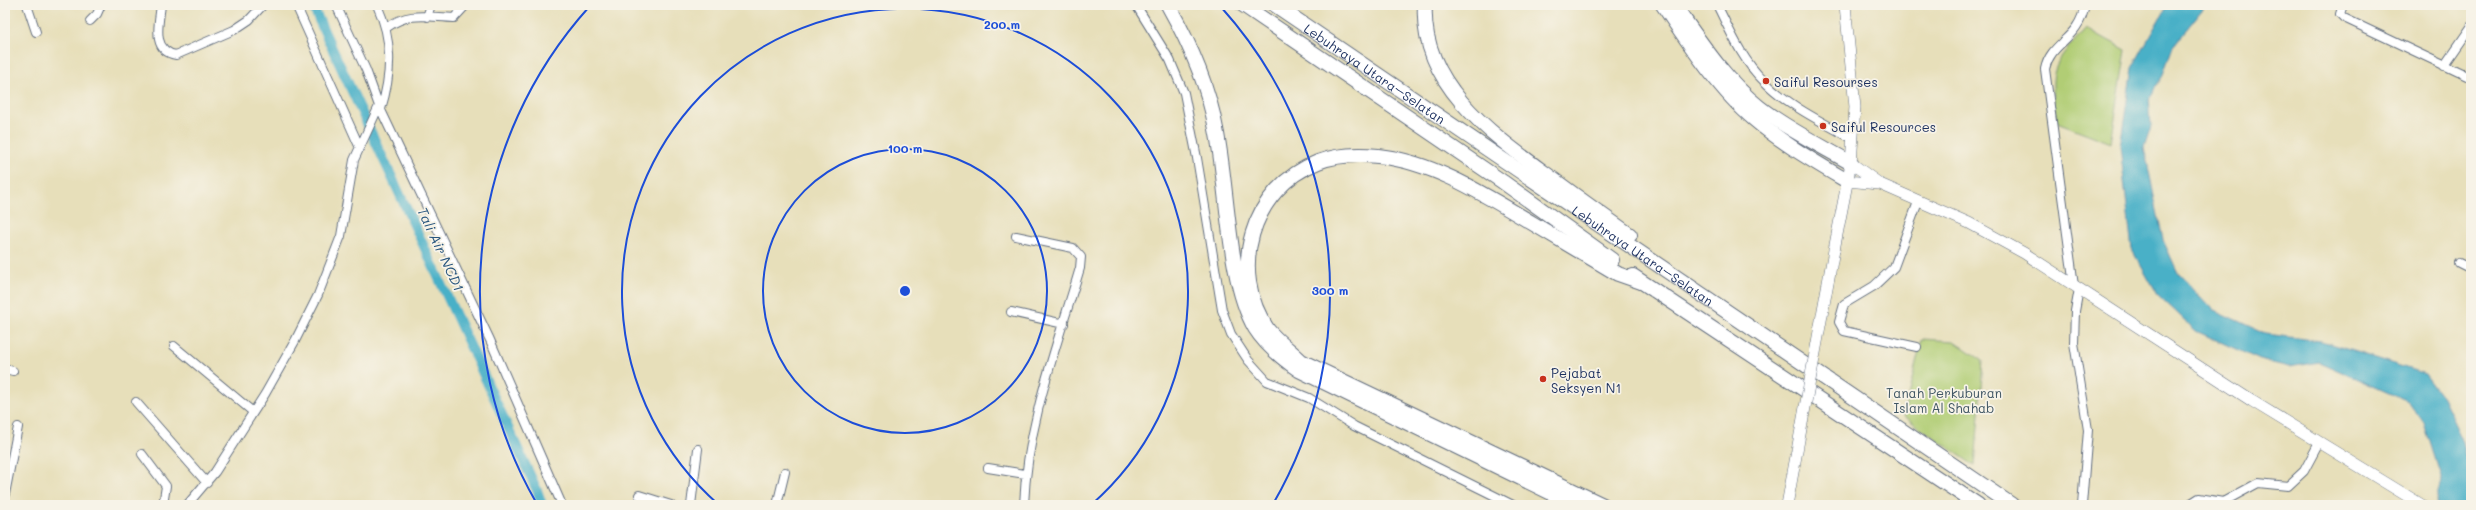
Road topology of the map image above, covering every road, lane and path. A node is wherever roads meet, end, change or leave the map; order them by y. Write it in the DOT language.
graph roads {
  1 [pos="27,5"];
  2 [pos="101,5"];
  3 [pos="161,5"];
  4 [pos="263,5"];
  5 [pos="296,5"];
  6 [pos="336,5"];
  7 [pos="377,5"];
  8 [pos="431,5"];
  9 [pos="466,5"];
  10 [pos="1136,5"];
  11 [pos="1168,5"];
  12 [pos="1243,5"];
  13 [pos="1275,5"];
  14 [pos="1425,5"];
  15 [pos="1663,5"];
  16 [pos="1674,5"];
  17 [pos="1845,5"];
  18 [pos="2085,5"];
  19 [pos="2343,5"];
  20 [pos="1719,9"];
  21 [pos="427,17"];
  22 [pos="90,21"];
  23 [pos="2471,27"];
  24 [pos="386,28"];
  25 [pos="36,32"];
  26 [pos="2444,66"];
  27 [pos="2471,78"];
  28 [pos="378,110"];
  29 [pos="1853,139"];
  30 [pos="360,148"];
  31 [pos="1851,162"];
  32 [pos="1847,181"];
  33 [pos="1880,184"];
  34 [pos="1918,202"];
  35 [pos="1016,236"];
  36 [pos="2459,262"];
  37 [pos="2471,269"];
  38 [pos="1641,282"];
  39 [pos="2077,288"];
  40 [pos="1011,312"];
  41 [pos="1731,314"];
  42 [pos="1064,324"];
  43 [pos="174,346"];
  44 [pos="1917,347"];
  45 [pos="136,402"];
  46 [pos="253,412"];
  47 [pos="18,427"];
  48 [pos="2319,444"];
  49 [pos="698,449"];
  50 [pos="142,454"];
  51 [pos="988,468"];
  52 [pos="785,472"];
  53 [pos="1025,474"];
  54 [pos="207,483"];
  55 [pos="5,494"];
  56 [pos="639,495"];
  57 [pos="163,505"];
  58 [pos="187,505"];
  59 [pos="562,505"];
  60 [pos="672,505"];
  61 [pos="691,505"];
  62 [pos="777,505"];
  63 [pos="1024,505"];
  64 [pos="1513,505"];
  65 [pos="1576,505"];
  66 [pos="1603,505"];
  67 [pos="1786,505"];
  68 [pos="1978,505"];
  69 [pos="2012,505"];
  70 [pos="2082,505"];
  71 [pos="2188,505"];
  72 [pos="2422,505"];
  1 -- 25 [label="street"];
  2 -- 22 [label="street"];
  3 -- 4 [label="street"];
  5 -- 30 [label="street"];
  6 -- 28 [label="street"];
  7 -- 24 [label="street"];
  8 -- 21 [label="street"];
  9 -- 21 [label="street"];
  10 -- 64 [label="street"];
  11 -- 65 [label="highway"];
  12 -- 38 [label="highway, Lebuhraya Utara–Selatan"];
  13 -- 41 [label="highway, Lebuhraya Utara–Selatan"];
  14 -- 41 [label="highway"];
  15 -- 32 [label="highway"];
  16 -- 31 [label="highway"];
  17 -- 29 [label="main road"];
  18 -- 39 [label="street"];
  19 -- 26 [label="street"];
  20 -- 29 [label="street"];
  21 -- 24 [label="street"];
  23 -- 26 [label="street"];
  24 -- 28 [label="street"];
  26 -- 27 [label="street"];
  28 -- 30 [label="street"];
  28 -- 59 [label="street"];
  29 -- 31 [label="main road"];
  30 -- 46 [label="street"];
  31 -- 32 [label="main road"];
  31 -- 33 [label="main road"];
  32 -- 33 [label="main road"];
  32 -- 67 [label="main road, bridge"];
  33 -- 34 [label="main road"];
  34 -- 39 [label="main road"];
  34 -- 44 [label="street"];
  35 -- 42 [label="street"];
  36 -- 37 [label="street"];
  38 -- 66 [label="highway"];
  38 -- 68 [label="highway, Lebuhraya Utara–Selatan"];
  39 -- 48 [label="main road"];
  39 -- 70 [label="street"];
  40 -- 42 [label="street"];
  41 -- 69 [label="highway, Lebuhraya Utara–Selatan"];
  42 -- 53 [label="street"];
  43 -- 46 [label="street"];
  45 -- 54 [label="street"];
  46 -- 54 [label="street"];
  47 -- 55 [label="street"];
  48 -- 71 [label="street"];
  48 -- 72 [label="main road"];
  49 -- 61 [label="street"];
  50 -- 57 [label="street"];
  51 -- 53 [label="street"];
  52 -- 62 [label="street"];
  53 -- 63 [label="street"];
  54 -- 58 [label="street"];
  56 -- 60 [label="street"];
}
